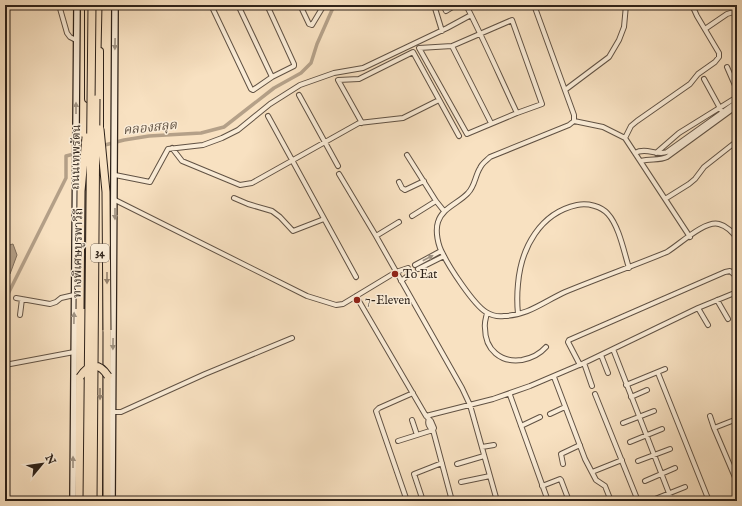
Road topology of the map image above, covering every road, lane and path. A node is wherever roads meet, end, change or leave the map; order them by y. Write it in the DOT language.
graph roads {
  1 [pos="59,5"];
  2 [pos="76,5"];
  3 [pos="88,5"];
  4 [pos="92,5"];
  5 [pos="98,5"];
  6 [pos="101,5"];
  7 [pos="115,5"];
  8 [pos="211,5"];
  9 [pos="238,5"];
  10 [pos="267,5"];
  11 [pos="300,5"];
  12 [pos="324,5"];
  13 [pos="434,5"];
  14 [pos="443,5"];
  15 [pos="456,5"];
  16 [pos="466,5"];
  17 [pos="534,5"];
  18 [pos="626,5"];
  19 [pos="692,5"];
  20 [pos="737,11"];
  21 [pos="472,15"];
  22 [pos="705,29"];
  23 [pos="442,31"];
  24 [pos="480,34"];
  25 [pos="76,40"];
  26 [pos="452,46"];
  27 [pos="727,67"];
  28 [pos="272,77"];
  29 [pos="704,79"];
  30 [pos="565,90"];
  31 [pos="737,90"];
  32 [pos="299,95"];
  33 [pos="737,97"];
  34 [pos="93,99"];
  35 [pos="439,100"];
  36 [pos="737,102"];
  37 [pos="737,106"];
  38 [pos="720,108"];
  39 [pos="517,113"];
  40 [pos="723,114"];
  41 [pos="268,116"];
  42 [pos="574,121"];
  43 [pos="362,123"];
  44 [pos="491,123"];
  45 [pos="690,126"];
  46 [pos="694,133"];
  47 [pos="459,136"];
  48 [pos="625,138"];
  49 [pos="737,141"];
  50 [pos="325,142"];
  51 [pos="172,148"];
  52 [pos="636,153"];
  53 [pos="656,153"];
  54 [pos="407,155"];
  55 [pos="292,161"];
  56 [pos="641,161"];
  57 [pos="338,166"];
  58 [pos="339,174"];
  59 [pos="114,175"];
  60 [pos="398,182"];
  61 [pos="424,182"];
  62 [pos="234,198"];
  63 [pos="115,200"];
  64 [pos="666,200"];
  65 [pos="436,201"];
  66 [pos="444,211"];
  67 [pos="412,216"];
  68 [pos="324,219"];
  69 [pos="399,222"];
  70 [pos="376,236"];
  71 [pos="690,237"];
  72 [pos="737,238"];
  73 [pos="441,251"];
  74 [pos="444,256"];
  75 [pos="415,265"];
  76 [pos="408,268"];
  77 [pos="629,268"];
  78 [pos="418,269"];
  79 [pos="396,272"];
  80 [pos="410,274"];
  81 [pos="356,277"];
  82 [pos="737,277"];
  83 [pos="402,281"];
  84 [pos="737,292"];
  85 [pos="74,295"];
  86 [pos="356,296"];
  87 [pos="16,298"];
  88 [pos="22,299"];
  89 [pos="717,300"];
  90 [pos="698,308"];
  91 [pos="487,313"];
  92 [pos="518,314"];
  93 [pos="20,315"];
  94 [pos="728,319"];
  95 [pos="708,325"];
  96 [pos="292,338"];
  97 [pos="546,347"];
  98 [pos="613,349"];
  99 [pos="74,352"];
  100 [pos="601,355"];
  101 [pos="582,364"];
  102 [pos="5,365"];
  103 [pos="665,369"];
  104 [pos="608,373"];
  105 [pos="658,373"];
  106 [pos="108,376"];
  107 [pos="80,377"];
  108 [pos="554,377"];
  109 [pos="626,385"];
  110 [pos="592,386"];
  111 [pos="647,390"];
  112 [pos="413,393"];
  113 [pos="595,394"];
  114 [pos="510,395"];
  115 [pos="631,397"];
  116 [pos="470,405"];
  117 [pos="565,407"];
  118 [pos="654,411"];
  119 [pos="113,412"];
  120 [pos="550,414"];
  121 [pos="710,416"];
  122 [pos="428,417"];
  123 [pos="540,417"];
  124 [pos="639,417"];
  125 [pos="737,418"];
  126 [pos="412,420"];
  127 [pos="623,423"];
  128 [pos="521,426"];
  129 [pos="714,428"];
  130 [pos="662,429"];
  131 [pos="433,430"];
  132 [pos="417,435"];
  133 [pos="646,435"];
  134 [pos="398,441"];
  135 [pos="630,442"];
  136 [pos="494,445"];
  137 [pos="580,445"];
  138 [pos="482,447"];
  139 [pos="670,449"];
  140 [pos="654,455"];
  141 [pos="484,456"];
  142 [pos="622,460"];
  143 [pos="638,461"];
  144 [pos="442,463"];
  145 [pos="457,464"];
  146 [pos="563,464"];
  147 [pos="676,468"];
  148 [pos="592,472"];
  149 [pos="662,474"];
  150 [pos="490,476"];
  151 [pos="645,481"];
  152 [pos="461,482"];
  153 [pos="737,482"];
  154 [pos="542,486"];
  155 [pos="685,487"];
  156 [pos="669,494"];
  157 [pos="655,499"];
  158 [pos="80,501"];
  159 [pos="93,501"];
  160 [pos="99,501"];
  161 [pos="107,501"];
  162 [pos="112,501"];
  163 [pos="407,501"];
  164 [pos="423,501"];
  165 [pos="452,501"];
  166 [pos="497,501"];
  167 [pos="548,501"];
  168 [pos="570,501"];
  169 [pos="611,501"];
  170 [pos="638,501"];
  171 [pos="672,501"];
  172 [pos="709,501"];
  1 -- 25 [label="street"];
  2 -- 25 [label="main road, ถนนเทพรัตน / 34"];
  3 -- 158 [label="highway, ถนนเทพรัตน / 34"];
  4 -- 34 [label="highway, ทางพิเศษบูรพาวิถี, bridge"];
  5 -- 34 [label="highway, ทางพิเศษบูรพาวิถี"];
  6 -- 160 [label="highway, ถนนเทพรัตน / 34, one-way"];
  7 -- 59 [label="main road, 34, one-way"];
  8 -- 28 [label="street"];
  9 -- 28 [label="street"];
  10 -- 28 [label="street"];
  11 -- 12 [label="street"];
  13 -- 23 [label="street"];
  14 -- 15 [label="street"];
  16 -- 21 [label="street"];
  17 -- 30 [label="street"];
  18 -- 30 [label="street"];
  19 -- 22 [label="street"];
  20 -- 22 [label="street"];
  21 -- 23 [label="street"];
  21 -- 24 [label="street"];
  22 -- 48 [label="street"];
  23 -- 51 [label="street"];
  24 -- 26 [label="street"];
  24 -- 39 [label="street"];
  24 -- 39 [label="street"];
  85 -- 25 [label="main road, ถนนเทพรัตน / 34, one-way"];
  26 -- 44 [label="street"];
  26 -- 44 [label="street"];
  27 -- 31 [label="street"];
  29 -- 38 [label="street"];
  30 -- 42 [label="street"];
  32 -- 50 [label="street"];
  33 -- 38 [label="street"];
  34 -- 106 [label="highway, one-way, bridge"];
  34 -- 107 [label="highway, bridge"];
  34 -- 158 [label="highway, ทางพิเศษบูรพาวิถี, bridge"];
  34 -- 159 [label="highway, ทางพิเศษบูรพาวิถี, bridge"];
  35 -- 43 [label="street"];
  35 -- 43 [label="street"];
  35 -- 47 [label="street"];
  36 -- 40 [label="street"];
  37 -- 40 [label="street"];
  38 -- 40 [label="street"];
  38 -- 45 [label="street"];
  39 -- 44 [label="street"];
  40 -- 46 [label="street"];
  40 -- 56 [label="street"];
  41 -- 55 [label="street"];
  42 -- 48 [label="street"];
  42 -- 66 [label="street"];
  43 -- 50 [label="street"];
  45 -- 46 [label="street"];
  45 -- 53 [label="street"];
  46 -- 53 [label="street"];
  48 -- 52 [label="street"];
  49 -- 64 [label="street"];
  50 -- 55 [label="street"];
  50 -- 57 [label="street"];
  51 -- 55 [label="street"];
  51 -- 59 [label="street"];
  52 -- 53 [label="street"];
  52 -- 56 [label="street"];
  54 -- 61 [label="street"];
  55 -- 68 [label="street"];
  56 -- 64 [label="street"];
  58 -- 70 [label="street"];
  59 -- 63 [label="main road, 34"];
  60 -- 61 [label="street"];
  61 -- 65 [label="street"];
  62 -- 68 [label="street"];
  63 -- 86 [label="street"];
  63 -- 119 [label="main road, 34, one-way"];
  64 -- 71 [label="street"];
  65 -- 66 [label="street"];
  65 -- 67 [label="street"];
  66 -- 73 [label="street"];
  68 -- 81 [label="street"];
  69 -- 70 [label="street"];
  70 -- 79 [label="street"];
  71 -- 72 [label="street"];
  71 -- 77 [label="street"];
  73 -- 74 [label="street"];
  75 -- 73 [label="street, one-way"];
  74 -- 78 [label="street"];
  74 -- 91 [label="street"];
  76 -- 79 [label="street"];
  77 -- 92 [label="street"];
  77 -- 92 [label="street"];
  79 -- 83 [label="street"];
  79 -- 86 [label="street"];
  80 -- 83 [label="street"];
  82 -- 101 [label="street"];
  83 -- 116 [label="street"];
  84 -- 89 [label="street"];
  85 -- 88 [label="street"];
  99 -- 85 [label="main road, ถนนเทพรัตน / 34, one-way"];
  86 -- 112 [label="street"];
  87 -- 88 [label="street"];
  88 -- 93 [label="street"];
  89 -- 90 [label="street"];
  89 -- 94 [label="street"];
  90 -- 95 [label="street"];
  90 -- 98 [label="street"];
  91 -- 92 [label="street"];
  91 -- 97 [label="street"];
  96 -- 119 [label="street"];
  98 -- 100 [label="street"];
  98 -- 109 [label="street"];
  99 -- 102 [label="street"];
  158 -- 99 [label="main road, ถนนเทพรัตน / 34, one-way"];
  100 -- 101 [label="street"];
  100 -- 104 [label="street"];
  101 -- 108 [label="street"];
  101 -- 110 [label="street"];
  103 -- 105 [label="street"];
  105 -- 109 [label="street"];
  105 -- 172 [label="street"];
  106 -- 107 [label="highway, bridge"];
  106 -- 161 [label="highway"];
  107 -- 158 [label="highway"];
  108 -- 114 [label="street"];
  108 -- 117 [label="street"];
  109 -- 115 [label="street"];
  111 -- 115 [label="street"];
  112 -- 122 [label="street"];
  112 -- 163 [label="street"];
  113 -- 142 [label="street"];
  114 -- 116 [label="street"];
  114 -- 128 [label="street"];
  115 -- 124 [label="street"];
  116 -- 122 [label="street"];
  116 -- 138 [label="street"];
  117 -- 120 [label="street"];
  117 -- 137 [label="street"];
  118 -- 124 [label="street"];
  119 -- 162 [label="main road, 34"];
  121 -- 129 [label="street"];
  122 -- 131 [label="street"];
  123 -- 128 [label="street"];
  124 -- 127 [label="street"];
  124 -- 133 [label="street"];
  125 -- 129 [label="street"];
  126 -- 132 [label="street"];
  128 -- 154 [label="street"];
  129 -- 153 [label="street"];
  130 -- 133 [label="street"];
  131 -- 132 [label="street"];
  131 -- 144 [label="street"];
  132 -- 134 [label="street"];
  133 -- 135 [label="street"];
  133 -- 140 [label="street"];
  136 -- 138 [label="street"];
  137 -- 146 [label="street"];
  137 -- 148 [label="street"];
  138 -- 141 [label="street"];
  139 -- 140 [label="street"];
  140 -- 143 [label="street"];
  140 -- 149 [label="street"];
  141 -- 145 [label="street"];
  141 -- 150 [label="street"];
  142 -- 148 [label="street"];
  142 -- 170 [label="street"];
  144 -- 164 [label="street"];
  144 -- 165 [label="street"];
  147 -- 149 [label="street"];
  148 -- 169 [label="street"];
  149 -- 151 [label="street"];
  149 -- 156 [label="street"];
  150 -- 152 [label="street"];
  150 -- 166 [label="street"];
  154 -- 167 [label="street"];
  154 -- 168 [label="street"];
  155 -- 156 [label="street"];
  156 -- 157 [label="street"];
  156 -- 171 [label="street"];
}
